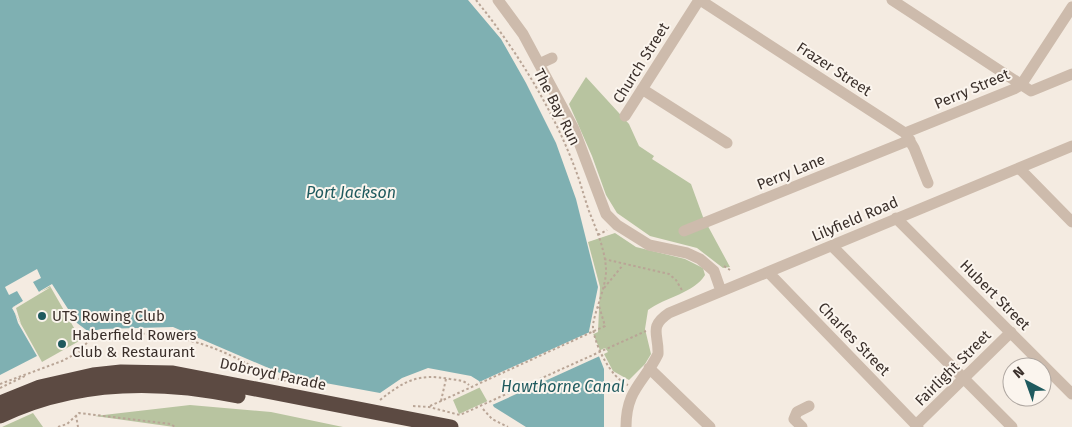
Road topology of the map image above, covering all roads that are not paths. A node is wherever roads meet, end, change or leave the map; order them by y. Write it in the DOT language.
graph roads {
  1 [pos="498,0"];
  2 [pos="699,0"];
  3 [pos="892,0"];
  4 [pos="1072,7"];
  5 [pos="552,58"];
  6 [pos="540,64"];
  7 [pos="1072,74"];
  8 [pos="1021,85"];
  9 [pos="642,89"];
  10 [pos="625,116"];
  11 [pos="907,137"];
  12 [pos="726,143"];
  13 [pos="1072,146"];
  14 [pos="1018,168"];
  15 [pos="928,183"];
  16 [pos="896,218"];
  17 [pos="1072,222"];
  18 [pos="684,231"];
  19 [pos="832,246"];
  20 [pos="768,272"];
  21 [pos="721,291"];
  22 [pos="1010,332"];
  23 [pos="649,368"];
  24 [pos="964,378"];
  25 [pos="1072,394"];
  26 [pos="0,403"];
  27 [pos="809,406"];
  28 [pos="0,416"];
  29 [pos="456,421"];
  30 [pos="917,426"];
  31 [pos="396,427"];
  32 [pos="626,427"];
  33 [pos="710,427"];
  34 [pos="802,427"];
  35 [pos="1012,427"];
  1 -- 6 [label="street"];
  2 -- 9 [label="street, Church Street"];
  2 -- 11 [label="street, Frazer Street"];
  3 -- 8 [label="street"];
  4 -- 8 [label="street, Perry Street"];
  5 -- 6 [label="street"];
  6 -- 21 [label="street"];
  7 -- 8 [label="street"];
  8 -- 11 [label="street, Perry Street"];
  9 -- 10 [label="street, Church Street"];
  9 -- 12 [label="street"];
  11 -- 15 [label="street"];
  11 -- 18 [label="street, Perry Lane"];
  13 -- 14 [label="street, Lilyfield Road"];
  14 -- 16 [label="street, Lilyfield Road"];
  14 -- 17 [label="street"];
  16 -- 19 [label="street, Lilyfield Road"];
  16 -- 22 [label="street, Hubert Street"];
  19 -- 20 [label="street, Lilyfield Road"];
  19 -- 24 [label="street"];
  20 -- 21 [label="street, Lilyfield Road"];
  20 -- 30 [label="street, Charles Street"];
  21 -- 23 [label="street, Lilyfield Road"];
  22 -- 24 [label="street, Fairlight Street"];
  22 -- 25 [label="street, Hubert Street"];
  23 -- 32 [label="street"];
  23 -- 33 [label="street"];
  24 -- 30 [label="street, Fairlight Street"];
  24 -- 35 [label="street"];
  26 -- 29 [label="highway, Dobroyd Parade"];
  27 -- 34 [label="street"];
  28 -- 31 [label="highway, Dobroyd Parade"];
}
